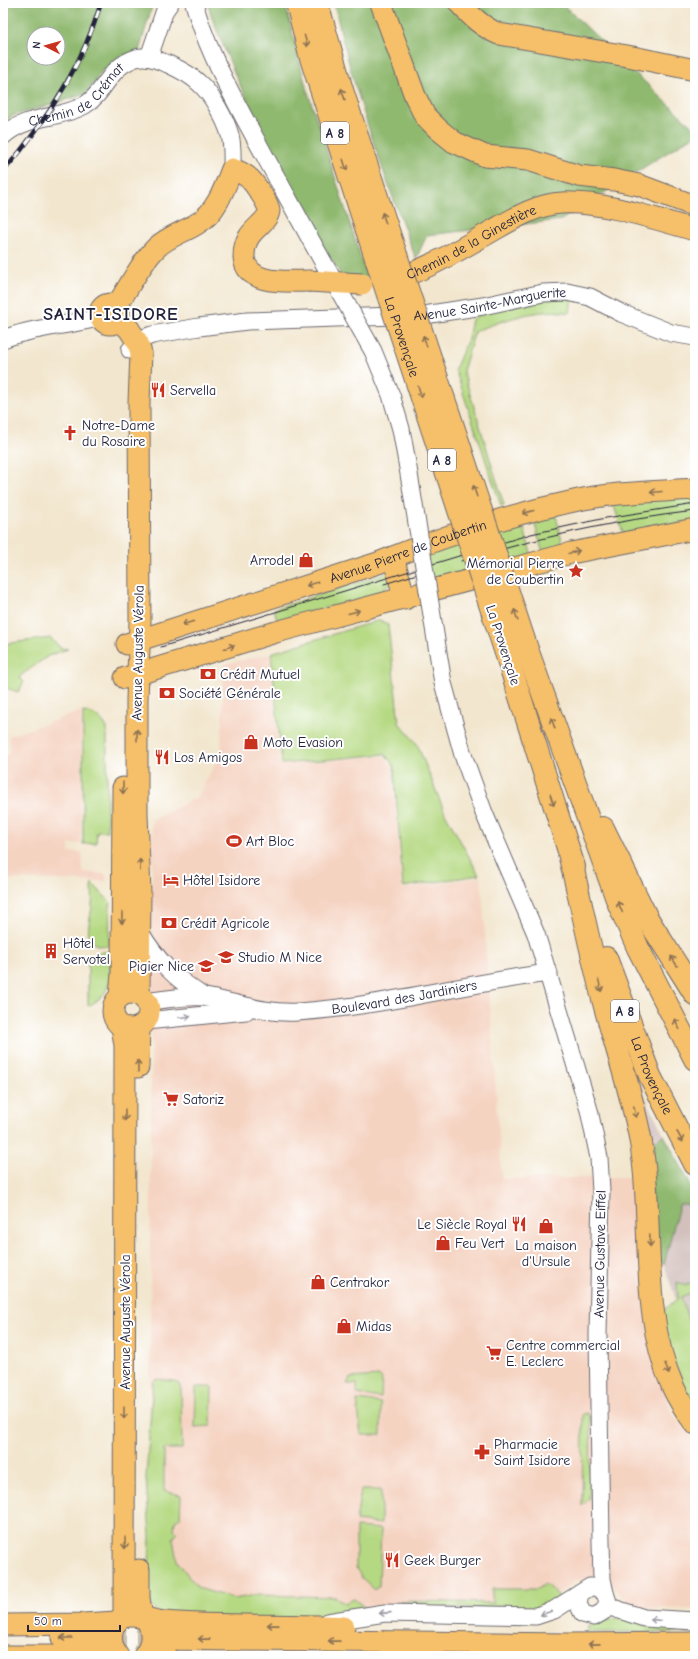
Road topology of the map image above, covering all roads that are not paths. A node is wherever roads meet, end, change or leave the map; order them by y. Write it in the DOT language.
graph roads {
  1 [pos="170,3"];
  2 [pos="297,3"];
  3 [pos="318,3"];
  4 [pos="381,3"];
  5 [pos="459,3"];
  6 [pos="194,4"];
  7 [pos="161,20"];
  8 [pos="149,56"];
  9 [pos="695,70"];
  10 [pos="3,136"];
  11 [pos="232,169"];
  12 [pos="695,206"];
  13 [pos="695,230"];
  14 [pos="386,258"];
  15 [pos="112,317"];
  16 [pos="695,337"];
  17 [pos="3,339"];
  18 [pos="135,350"];
  19 [pos="695,488"];
  20 [pos="695,529"];
  21 [pos="393,557"];
  22 [pos="405,599"];
  23 [pos="133,642"];
  24 [pos="518,655"];
  25 [pos="131,677"];
  26 [pos="566,760"];
  27 [pos="569,853"];
  28 [pos="140,932"];
  29 [pos="549,973"];
  30 [pos="695,994"];
  31 [pos="135,997"];
  32 [pos="204,997"];
  33 [pos="258,1010"];
  34 [pos="136,1025"];
  35 [pos="695,1059"];
  36 [pos="695,1164"];
  37 [pos="695,1423"];
  38 [pos="596,1595"];
  39 [pos="132,1619"];
  40 [pos="695,1621"];
  41 [pos="3,1625"];
  42 [pos="312,1626"];
  43 [pos="3,1639"];
  44 [pos="695,1643"];
  45 [pos="569,1644"];
  46 [pos="104,1647"];
  47 [pos="162,1650"];
  48 [pos="3,1656"];
  49 [pos="118,1656"];
  50 [pos="144,1656"];
  1 -- 7 [label="street"];
  2 -- 14 [label="highway, La Provençale / A 8, one-way"];
  14 -- 3 [label="highway, La Provençale / A 8, one-way"];
  4 -- 12 [label="main road"];
  5 -- 9 [label="main road"];
  6 -- 7 [label="street"];
  6 -- 29 [label="street, Avenue Gustave Eiffel, bridge"];
  7 -- 8 [label="street"];
  8 -- 10 [label="street, Chemin de Crémat"];
  8 -- 11 [label="street"];
  11 -- 13 [label="main road, Chemin de la Ginestière, bridge"];
  11 -- 15 [label="main road"];
  14 -- 24 [label="highway, La Provençale / A 8, bridge"];
  15 -- 17 [label="street"];
  15 -- 18 [label="main road"];
  16 -- 18 [label="street, Avenue Sainte-Marguerite"];
  18 -- 23 [label="main road, Avenue Auguste Vérola"];
  19 -- 21 [label="main road, Avenue Pierre de Coubertin, one-way"];
  22 -- 20 [label="main road, one-way"];
  21 -- 22 [label="main road"];
  21 -- 23 [label="main road, Avenue Pierre de Coubertin, one-way"];
  25 -- 22 [label="main road, one-way"];
  23 -- 25 [label="main road, Avenue Auguste Vérola"];
  26 -- 24 [label="highway, La Provençale / A 8, one-way"];
  24 -- 27 [label="highway, La Provençale / A 8, one-way"];
  28 -- 25 [label="main road, Avenue Auguste Vérola, one-way"];
  25 -- 31 [label="main road, Avenue Auguste Vérola, one-way"];
  30 -- 26 [label="highway, one-way"];
  35 -- 26 [label="highway, La Provençale / A 8, one-way"];
  27 -- 36 [label="highway, La Provençale / A 8, one-way"];
  27 -- 37 [label="highway, one-way"];
  28 -- 31 [label="main road, Avenue Auguste Vérola"];
  28 -- 32 [label="street, Boulevard des Jardiniers"];
  29 -- 33 [label="street, Boulevard des Jardiniers"];
  29 -- 38 [label="street, Avenue Gustave Eiffel"];
  31 -- 32 [label="street, Boulevard des Jardiniers"];
  31 -- 34 [label="main road"];
  31 -- 34 [label="main road"];
  32 -- 33 [label="street, Boulevard des Jardiniers"];
  34 -- 33 [label="street, Boulevard des Jardiniers, one-way"];
  34 -- 39 [label="main road, Avenue Auguste Vérola"];
  40 -- 38 [label="street, one-way"];
  38 -- 42 [label="street, one-way"];
  39 -- 41 [label="main road"];
  42 -- 39 [label="main road, one-way"];
  39 -- 49 [label="main road"];
  39 -- 50 [label="main road"];
  42 -- 45 [label="main road"];
  46 -- 43 [label="main road, one-way"];
  44 -- 45 [label="main road, one-way"];
  45 -- 47 [label="main road, one-way"];
  46 -- 48 [label="main road"];
}
